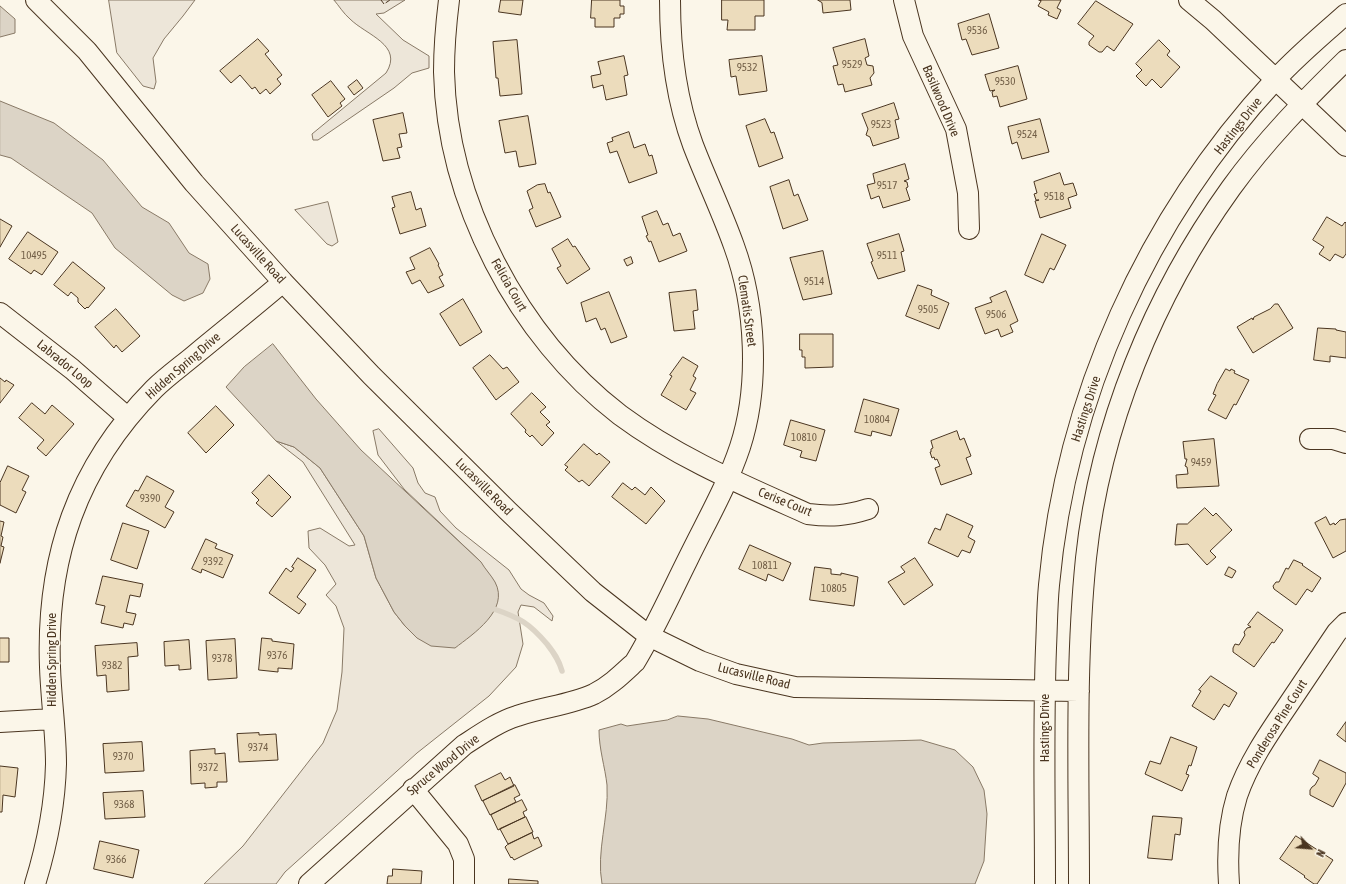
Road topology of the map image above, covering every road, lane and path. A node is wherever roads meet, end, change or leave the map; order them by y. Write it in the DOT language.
graph roads {
  1 [pos="36,0"];
  2 [pos="449,0"];
  3 [pos="670,0"];
  4 [pos="904,0"];
  5 [pos="1189,0"];
  6 [pos="1346,14"];
  7 [pos="1346,60"];
  8 [pos="1276,80"];
  9 [pos="1301,105"];
  10 [pos="1346,146"];
  11 [pos="969,229"];
  12 [pos="283,282"];
  13 [pos="0,313"];
  14 [pos="128,417"];
  15 [pos="1310,439"];
  16 [pos="1346,443"];
  17 [pos="728,479"];
  18 [pos="868,509"];
  19 [pos="1346,622"];
  20 [pos="649,636"];
  21 [pos="1045,691"];
  22 [pos="1079,692"];
  23 [pos="53,719"];
  24 [pos="0,722"];
  25 [pos="413,789"];
  26 [pos="35,884"];
  27 [pos="309,884"];
  28 [pos="464,884"];
  29 [pos="1045,884"];
  30 [pos="1079,884"];
  31 [pos="1229,884"];
  1 -- 12 [label="street, Lucasville Road"];
  2 -- 17 [label="street, Felicia Court"];
  3 -- 17 [label="street, Clematis Street"];
  4 -- 11 [label="street, Basilwood Drive"];
  5 -- 8 [label="street"];
  6 -- 8 [label="street, Hastings Drive"];
  7 -- 9 [label="street"];
  8 -- 9 [label="street"];
  8 -- 21 [label="street, Hastings Drive"];
  9 -- 10 [label="street"];
  9 -- 22 [label="street"];
  12 -- 14 [label="street, Hidden Spring Drive"];
  12 -- 20 [label="street, Lucasville Road"];
  13 -- 14 [label="street, Labrador Loop"];
  14 -- 23 [label="street, Hidden Spring Drive"];
  15 -- 16 [label="street"];
  17 -- 18 [label="street, Cerise Court"];
  17 -- 20 [label="street, Clematis Street"];
  19 -- 31 [label="street, Ponderosa Pine Court"];
  20 -- 21 [label="street, Lucasville Road"];
  20 -- 25 [label="street, Spruce Wood Drive"];
  21 -- 22 [label="street, Lucasville Road"];
  21 -- 29 [label="street, Hastings Drive"];
  22 -- 30 [label="street"];
  23 -- 24 [label="street"];
  23 -- 26 [label="street, Hidden Spring Drive"];
  25 -- 27 [label="street, Spruce Wood Drive"];
  25 -- 28 [label="street"];
}
